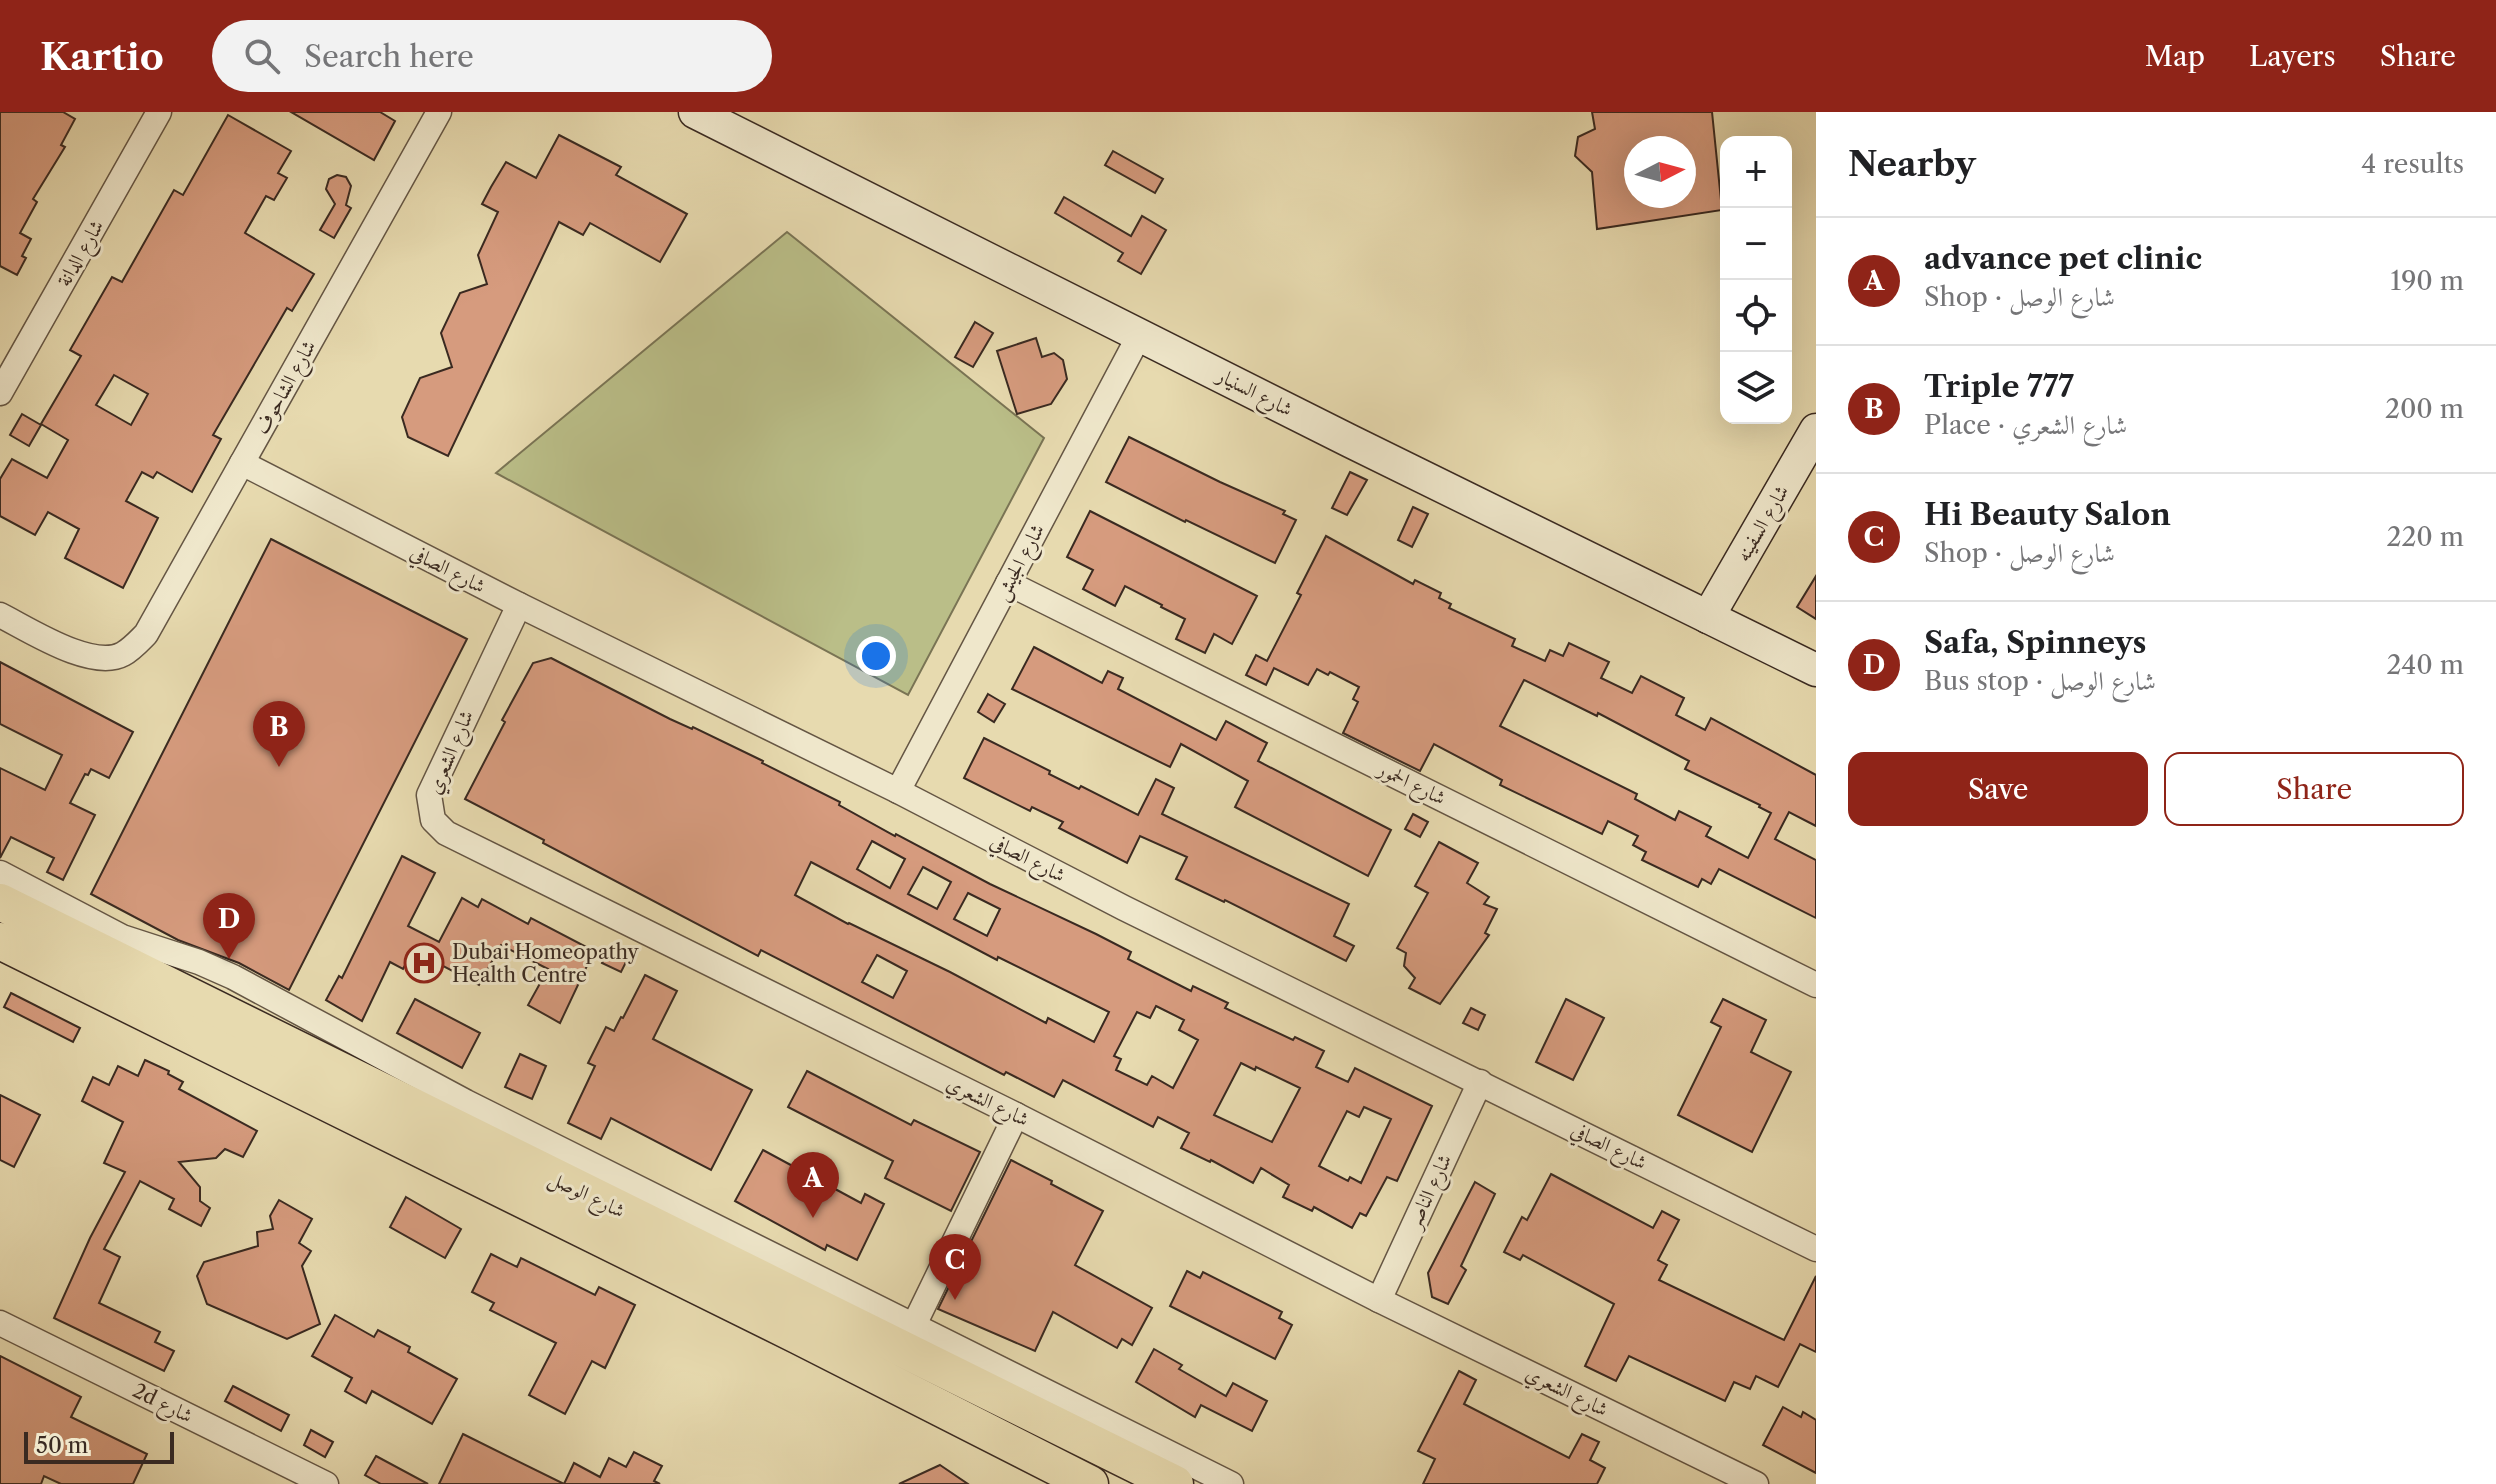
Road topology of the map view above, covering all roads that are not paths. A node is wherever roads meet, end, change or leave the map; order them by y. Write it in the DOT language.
graph roads {
  1 [pos="159,112"];
  2 [pos="439,112"];
  3 [pos="695,112"];
  4 [pos="1140,334"];
  5 [pos="0,393"];
  6 [pos="1816,430"];
  7 [pos="242,463"];
  8 [pos="1008,583"];
  9 [pos="519,605"];
  10 [pos="0,615"];
  11 [pos="1708,617"];
  12 [pos="1816,670"];
  13 [pos="898,791"];
  14 [pos="0,873"];
  15 [pos="0,902"];
  16 [pos="0,941"];
  17 [pos="73,977"];
  18 [pos="1816,985"];
  19 [pos="33,987"];
  20 [pos="1480,1082"];
  21 [pos="1016,1115"];
  22 [pos="681,1210"];
  23 [pos="639,1220"];
  24 [pos="1816,1249"];
  25 [pos="1379,1300"];
  26 [pos="0,1323"];
  27 [pos="914,1325"];
  28 [pos="1077,1422"];
  29 [pos="326,1484"];
  30 [pos="1090,1484"];
  31 [pos="1175,1484"];
  32 [pos="1231,1484"];
  33 [pos="1756,1484"];
  1 -- 5 [label="street, شارع الدانة"];
  2 -- 7 [label="street, شارع الشاحوف"];
  3 -- 4 [label="street, شارع السنيار"];
  4 -- 8 [label="street, شارع الجيش"];
  4 -- 11 [label="street, شارع السنيار"];
  6 -- 11 [label="street, شارع السفينه"];
  7 -- 9 [label="street, شارع الصافي"];
  7 -- 10 [label="street, شارع الشاحوف"];
  8 -- 13 [label="street, شارع الجيش"];
  8 -- 18 [label="street, شارع الحمور"];
  9 -- 13 [label="street, شارع الصافي"];
  9 -- 21 [label="street, شارع الشعري"];
  11 -- 12 [label="street, شارع السنيار"];
  13 -- 20 [label="street, شارع الصافي"];
  14 -- 22 [label="street"];
  15 -- 23 [label="main road, شارع الوصل"];
  16 -- 17 [label="main road, شارع الوصل"];
  17 -- 19 [label="main road"];
  17 -- 30 [label="main road, شارع الوصل"];
  20 -- 24 [label="street, شارع الصافي"];
  20 -- 25 [label="street, شارع الناصر"];
  21 -- 25 [label="street, شارع الشعري"];
  21 -- 27 [label="street"];
  22 -- 23 [label="main road"];
  22 -- 27 [label="street"];
  23 -- 28 [label="main road, شارع الوصل"];
  25 -- 33 [label="street, شارع الشعري"];
  26 -- 29 [label="street, 2d شارع"];
  27 -- 28 [label="street"];
  28 -- 31 [label="main road, شارع الوصل"];
  28 -- 32 [label="street"];
}
